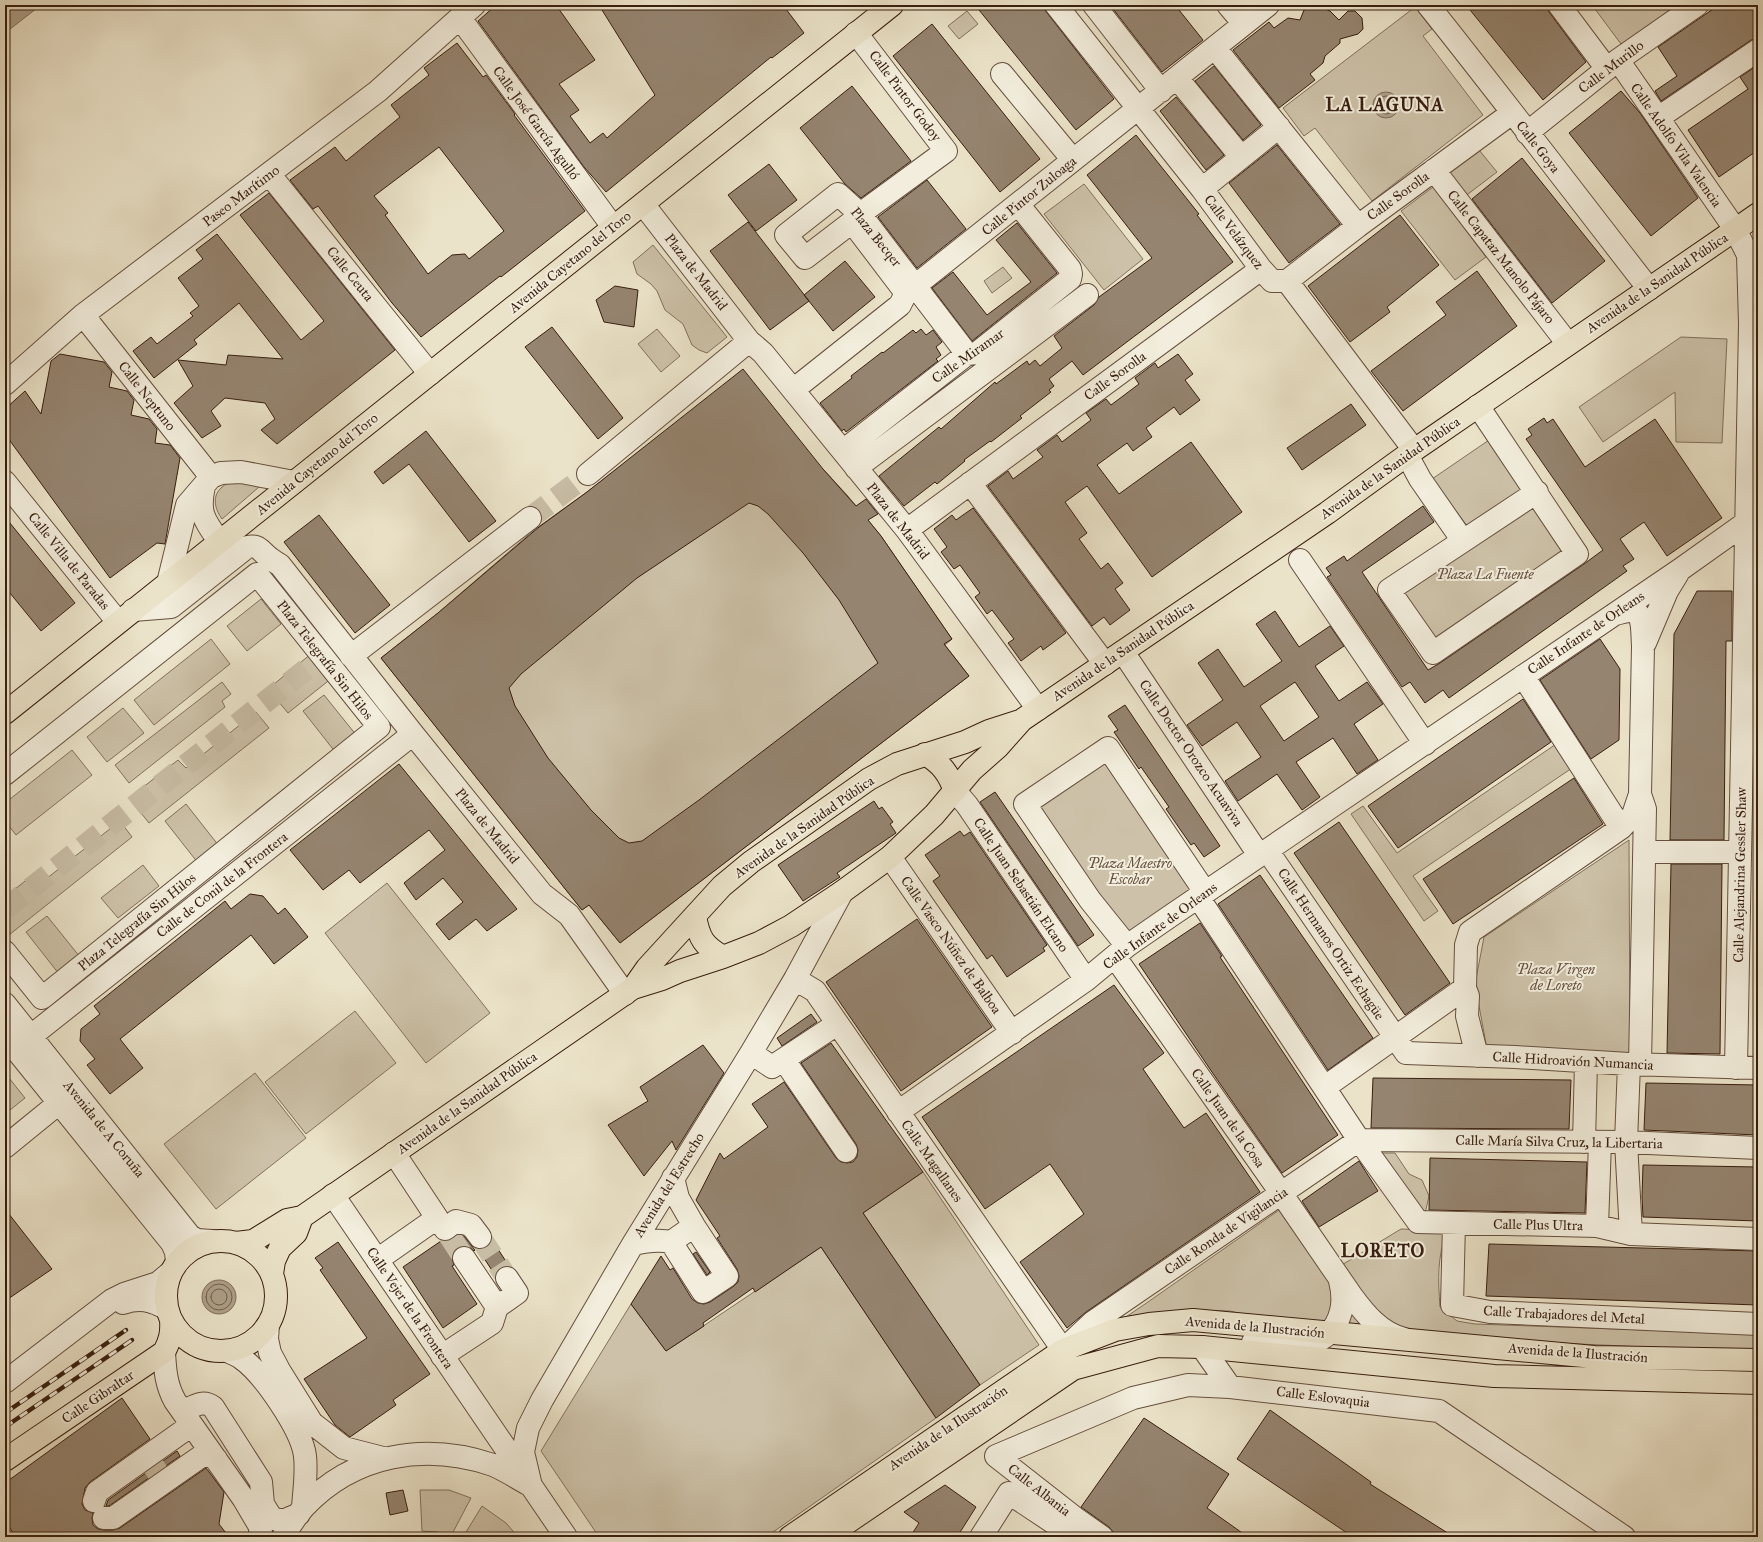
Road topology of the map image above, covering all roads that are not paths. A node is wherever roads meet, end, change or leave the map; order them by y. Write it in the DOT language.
graph roads {
  1 [pos="892,5"];
  2 [pos="1094,5"];
  3 [pos="1228,5"];
  4 [pos="1268,5"];
  5 [pos="1428,5"];
  6 [pos="1559,5"];
  7 [pos="1697,5"];
  8 [pos="1060,6"];
  9 [pos="467,12"];
  10 [pos="1244,24"];
  11 [pos="856,33"];
  12 [pos="1215,48"];
  13 [pos="1758,50"];
  14 [pos="1612,64"];
  15 [pos="1002,74"];
  16 [pos="1169,84"];
  17 [pos="1138,108"];
  18 [pos="1512,114"];
  19 [pos="1658,118"];
  20 [pos="1279,127"];
  21 [pos="1527,133"];
  22 [pos="1238,154"];
  23 [pos="1073,160"];
  24 [pos="1434,170"];
  25 [pos="270,175"];
  26 [pos="1202,189"];
  27 [pos="642,204"];
  28 [pos="1018,204"];
  29 [pos="860,214"];
  30 [pos="1758,214"];
  31 [pos="1358,226"];
  32 [pos="613,227"];
  33 [pos="1735,230"];
  34 [pos="1260,269"];
  35 [pos="1287,281"];
  36 [pos="1649,289"];
  37 [pos="910,290"];
  38 [pos="1087,295"];
  39 [pos="84,315"];
  40 [pos="749,341"];
  41 [pos="1568,344"];
  42 [pos="967,354"];
  43 [pos="430,374"];
  44 [pos="5,384"];
  45 [pos="793,390"];
  46 [pos="1478,406"];
  47 [pos="843,451"];
  48 [pos="1411,453"];
  49 [pos="856,468"];
  50 [pos="588,474"];
  51 [pos="5,482"];
  52 [pos="208,482"];
  53 [pos="294,482"];
  54 [pos="970,483"];
  55 [pos="1536,492"];
  56 [pos="530,518"];
  57 [pos="248,519"];
  58 [pos="1747,522"];
  59 [pos="907,530"];
  60 [pos="1463,541"];
  61 [pos="219,542"];
  62 [pos="1300,560"];
  63 [pos="280,565"];
  64 [pos="1681,569"];
  65 [pos="168,582"];
  66 [pos="1615,614"];
  67 [pos="126,616"];
  68 [pos="1643,646"];
  69 [pos="346,649"];
  70 [pos="323,656"];
  71 [pos="1114,658"];
  72 [pos="1523,676"];
  73 [pos="5,713"];
  74 [pos="1030,715"];
  75 [pos="413,734"];
  76 [pos="1425,744"];
  77 [pos="925,754"];
  78 [pos="5,774"];
  79 [pos="955,791"];
  80 [pos="1640,794"];
  81 [pos="1623,826"];
  82 [pos="1645,843"];
  83 [pos="1263,852"];
  84 [pos="1740,852"];
  85 [pos="890,857"];
  86 [pos="842,892"];
  87 [pos="1202,894"];
  88 [pos="695,916"];
  89 [pos="5,952"];
  90 [pos="1121,952"];
  91 [pos="723,957"];
  92 [pos="794,979"];
  93 [pos="1086,980"];
  94 [pos="1465,988"];
  95 [pos="629,991"];
  96 [pos="5,1004"];
  97 [pos="837,1024"];
  98 [pos="1012,1033"];
  99 [pos="5,1036"];
  100 [pos="30,1036"];
  101 [pos="1396,1038"];
  102 [pos="751,1053"];
  103 [pos="1477,1056"];
  104 [pos="784,1060"];
  105 [pos="1586,1062"];
  106 [pos="1634,1064"];
  107 [pos="1736,1068"];
  108 [pos="1758,1068"];
  109 [pos="1325,1087"];
  110 [pos="59,1103"];
  111 [pos="898,1112"];
  112 [pos="1359,1140"];
  113 [pos="1592,1142"];
  114 [pos="1626,1142"];
  115 [pos="5,1147"];
  116 [pos="1758,1148"];
  117 [pos="846,1151"];
  118 [pos="394,1153"];
  119 [pos="673,1178"];
  120 [pos="1281,1193"];
  121 [pos="333,1195"];
  122 [pos="302,1217"];
  123 [pos="1454,1223"];
  124 [pos="694,1226"];
  125 [pos="1597,1226"];
  126 [pos="444,1228"];
  127 [pos="1631,1234"];
  128 [pos="480,1237"];
  129 [pos="1758,1239"];
  130 [pos="212,1241"];
  131 [pos="671,1242"];
  132 [pos="236,1243"];
  133 [pos="633,1244"];
  134 [pos="464,1258"];
  135 [pos="377,1260"];
  136 [pos="174,1268"];
  137 [pos="272,1274"];
  138 [pos="507,1278"];
  139 [pos="1340,1279"];
  140 [pos="104,1307"];
  141 [pos="497,1307"];
  142 [pos="169,1315"];
  143 [pos="268,1324"];
  144 [pos="1758,1324"];
  145 [pos="1089,1332"];
  146 [pos="1330,1333"];
  147 [pos="1414,1341"];
  148 [pos="1158,1346"];
  149 [pos="1202,1348"];
  150 [pos="1063,1350"];
  151 [pos="227,1351"];
  152 [pos="164,1352"];
  153 [pos="442,1356"];
  154 [pos="1108,1359"];
  155 [pos="1758,1360"];
  156 [pos="5,1382"];
  157 [pos="1758,1383"];
  158 [pos="1230,1387"];
  159 [pos="187,1418"];
  160 [pos="487,1420"];
  161 [pos="996,1456"];
  162 [pos="462,1457"];
  163 [pos="383,1458"];
  164 [pos="216,1459"];
  165 [pos="5,1460"];
  166 [pos="156,1469"];
  167 [pos="531,1486"];
  168 [pos="301,1511"];
  169 [pos="262,1537"];
  170 [pos="282,1537"];
  171 [pos="566,1537"];
  172 [pos="790,1537"];
  173 [pos="826,1537"];
  174 [pos="981,1537"];
  175 [pos="1075,1537"];
  176 [pos="1102,1537"];
  177 [pos="1624,1537"];
  1 -- 11 [label="main road, Avenida Cayetano del Toro"];
  2 -- 16 [label="street"];
  3 -- 10 [label="street"];
  4 -- 10 [label="street, Calle Pintor Zuloaga"];
  5 -- 18 [label="street, Calle Goya"];
  6 -- 14 [label="street, Calle Adolfo Vila Valencia"];
  7 -- 14 [label="street, Calle Murillo"];
  8 -- 17 [label="street, Calle Velázquez"];
  9 -- 25 [label="street, Paseo Marítimo"];
  9 -- 32 [label="street, Calle José García Agulló"];
  10 -- 12 [label="street, Calle Pintor Zuloaga"];
  11 -- 27 [label="main road, Avenida Cayetano del Toro"];
  11 -- 29 [label="street, Calle Pintor Godoy"];
  12 -- 16 [label="street, Calle Pintor Zuloaga"];
  12 -- 20 [label="street"];
  13 -- 19 [label="street"];
  14 -- 19 [label="street, Calle Adolfo Vila Valencia"];
  14 -- 21 [label="street, Calle Murillo"];
  15 -- 23 [label="street"];
  16 -- 17 [label="street, Calle Pintor Zuloaga"];
  16 -- 22 [label="street"];
  17 -- 23 [label="street, Calle Pintor Zuloaga"];
  17 -- 26 [label="street, Calle Velázquez"];
  18 -- 21 [label="street, Calle Goya"];
  18 -- 24 [label="street, Calle Sorolla"];
  19 -- 33 [label="street, Calle Adolfo Vila Valencia"];
  20 -- 22 [label="street"];
  20 -- 31 [label="street"];
  21 -- 36 [label="street, Calle Goya"];
  22 -- 26 [label="street"];
  23 -- 28 [label="street, Calle Pintor Zuloaga"];
  24 -- 31 [label="street, Calle Sorolla"];
  24 -- 41 [label="street, Calle Capataz Manolo Pájaro"];
  25 -- 39 [label="street, Paseo Marítimo"];
  25 -- 43 [label="street, Calle Ceuta"];
  26 -- 34 [label="street, Calle Velázquez"];
  27 -- 32 [label="main road, Avenida Cayetano del Toro"];
  27 -- 40 [label="street, Plaza de Madrid"];
  28 -- 37 [label="street, Calle Pintor Zuloaga"];
  28 -- 42 [label="street, Calle Miramar"];
  29 -- 37 [label="street, Plaza Becqer"];
  29 -- 37 [label="street, Plaza Becqer"];
  30 -- 33 [label="main road, Avenida de la Sanidad Pública"];
  31 -- 35 [label="street, Calle Sorolla"];
  32 -- 43 [label="main road, Avenida Cayetano del Toro"];
  33 -- 36 [label="main road, Avenida de la Sanidad Pública"];
  33 -- 58 [label="street, Calle Alejandrina Gessler Shaw"];
  34 -- 35 [label="street, Calle Velázquez"];
  34 -- 54 [label="street, Calle Sorolla"];
  35 -- 48 [label="street"];
  36 -- 41 [label="main road, Avenida de la Sanidad Pública"];
  37 -- 42 [label="street"];
  37 -- 45 [label="street, Calle Pintor Zuloaga"];
  38 -- 49 [label="street, Calle Miramar"];
  39 -- 44 [label="street, Paseo Marítimo"];
  39 -- 52 [label="street, Calle Neptuno"];
  40 -- 45 [label="street, Plaza de Madrid"];
  40 -- 50 [label="street"];
  41 -- 46 [label="main road, Avenida de la Sanidad Pública"];
  42 -- 47 [label="street, Calle Miramar"];
  43 -- 53 [label="main road, Avenida Cayetano del Toro"];
  45 -- 47 [label="street, Plaza de Madrid"];
  46 -- 48 [label="main road, Avenida de la Sanidad Pública"];
  46 -- 55 [label="street"];
  47 -- 49 [label="street, Plaza de Madrid"];
  48 -- 60 [label="street"];
  48 -- 71 [label="main road, Avenida de la Sanidad Pública"];
  49 -- 59 [label="street, Plaza de Madrid"];
  51 -- 67 [label="street, Calle Villa de Paradas"];
  52 -- 53 [label="street"];
  52 -- 61 [label="street"];
  52 -- 65 [label="street"];
  53 -- 57 [label="main road, Avenida Cayetano del Toro"];
  54 -- 59 [label="street, Calle Sorolla"];
  54 -- 71 [label="street"];
  55 -- 60 [label="street"];
  55 -- 60 [label="street"];
  56 -- 69 [label="street"];
  57 -- 61 [label="main road, Avenida Cayetano del Toro"];
  57 -- 63 [label="street, Plaza de Madrid"];
  58 -- 64 [label="street, Calle Infante de Orleans"];
  58 -- 84 [label="street, Calle Alejandrina Gessler Shaw"];
  59 -- 74 [label="street, Plaza de Madrid"];
  61 -- 65 [label="main road, Avenida Cayetano del Toro"];
  62 -- 76 [label="street"];
  63 -- 67 [label="street, Plaza de Madrid"];
  63 -- 69 [label="street, Plaza de Madrid"];
  64 -- 66 [label="street, Calle Infante de Orleans"];
  64 -- 68 [label="street"];
  65 -- 67 [label="main road, Avenida Cayetano del Toro"];
  66 -- 68 [label="street"];
  66 -- 72 [label="street, Calle Infante de Orleans"];
  67 -- 73 [label="main road, Avenida Cayetano del Toro"];
  68 -- 80 [label="street"];
  69 -- 70 [label="street"];
  69 -- 75 [label="street, Plaza de Madrid"];
  70 -- 78 [label="street, Plaza Telegrafía Sin Hilos"];
  70 -- 89 [label="street, Plaza Telegrafía Sin Hilos"];
  71 -- 74 [label="main road, Avenida de la Sanidad Pública"];
  71 -- 83 [label="street, Calle Doctor Orozco Acuaviva"];
  72 -- 76 [label="street, Calle Infante de Orleans"];
  72 -- 81 [label="street"];
  74 -- 77 [label="main road, Avenida de la Sanidad Pública"];
  74 -- 79 [label="main road, Avenida de la Sanidad Pública"];
  75 -- 95 [label="street, Plaza de Madrid"];
  75 -- 100 [label="street, Calle de Conil de la Frontera"];
  76 -- 83 [label="street, Calle Infante de Orleans"];
  77 -- 79 [label="main road"];
  77 -- 88 [label="main road, Avenida de la Sanidad Pública"];
  79 -- 85 [label="main road, Avenida de la Sanidad Pública"];
  79 -- 93 [label="street, Calle Juan Sebastián Elcano"];
  80 -- 81 [label="street"];
  80 -- 82 [label="street"];
  81 -- 82 [label="street"];
  81 -- 94 [label="street"];
  82 -- 84 [label="street"];
  82 -- 106 [label="street"];
  83 -- 87 [label="street, Calle Infante de Orleans"];
  83 -- 101 [label="street, Calle Hermanos Ortiz Echagüe"];
  84 -- 107 [label="street, Calle Alejandrina Gessler Shaw"];
  85 -- 86 [label="main road, Avenida de la Sanidad Pública"];
  85 -- 98 [label="street, Calle Vasco Núñez de Balboa"];
  86 -- 91 [label="main road, Avenida de la Sanidad Pública"];
  86 -- 92 [label="street, Avenida del Estrecho"];
  87 -- 90 [label="street, Calle Infante de Orleans"];
  87 -- 90 [label="street"];
  87 -- 109 [label="street"];
  88 -- 91 [label="main road"];
  88 -- 95 [label="main road, Avenida de la Sanidad Pública"];
  90 -- 93 [label="street, Calle Infante de Orleans"];
  90 -- 120 [label="street, Calle Juan de la Cosa"];
  91 -- 95 [label="main road, Avenida de la Sanidad Pública"];
  92 -- 97 [label="street, Calle Magallanes"];
  92 -- 102 [label="street, Avenida del Estrecho"];
  93 -- 98 [label="street, Calle Infante de Orleans"];
  94 -- 101 [label="street"];
  94 -- 103 [label="street"];
  95 -- 118 [label="main road, Avenida de la Sanidad Pública"];
  96 -- 100 [label="street, Avenida de A Coruña"];
  97 -- 104 [label="street"];
  97 -- 111 [label="street, Calle Magallanes"];
  98 -- 111 [label="street, Calle Infante de Orleans"];
  99 -- 110 [label="street, Avenida de A Coruña"];
  100 -- 130 [label="street, Avenida de A Coruña"];
  101 -- 103 [label="street, Calle Hidroavión Numancia"];
  101 -- 109 [label="street"];
  102 -- 104 [label="street"];
  102 -- 119 [label="street, Avenida del Estrecho"];
  103 -- 105 [label="street, Calle Hidroavión Numancia"];
  104 -- 117 [label="street"];
  105 -- 106 [label="street, Calle Hidroavión Numancia"];
  105 -- 113 [label="street"];
  106 -- 107 [label="street, Calle Hidroavión Numancia"];
  106 -- 114 [label="street"];
  107 -- 108 [label="street, Calle Hidroavión Numancia"];
  109 -- 112 [label="street"];
  110 -- 115 [label="street"];
  110 -- 136 [label="street, Avenida de A Coruña"];
  111 -- 150 [label="street, Calle Magallanes"];
  112 -- 113 [label="street, Calle María Silva Cruz, la Libertaria"];
  112 -- 120 [label="street, Calle Ronda de Vigilancia"];
  112 -- 123 [label="street, Calle Plus Ultra"];
  113 -- 114 [label="street, Calle María Silva Cruz, la Libertaria"];
  113 -- 125 [label="street"];
  114 -- 116 [label="street, Calle María Silva Cruz, la Libertaria"];
  114 -- 127 [label="street"];
  118 -- 121 [label="main road, Avenida de la Sanidad Pública"];
  118 -- 126 [label="street"];
  119 -- 124 [label="street"];
  119 -- 133 [label="street, Avenida del Estrecho"];
  120 -- 139 [label="street, Calle Juan de la Cosa"];
  120 -- 145 [label="street, Calle Ronda de Vigilancia"];
  121 -- 122 [label="main road, Avenida de la Sanidad Pública"];
  121 -- 135 [label="street, Calle Vejer de la Frontera"];
  122 -- 132 [label="main road, Avenida de la Sanidad Pública"];
  122 -- 137 [label="main road"];
  123 -- 125 [label="street, Calle Plus Ultra"];
  123 -- 144 [label="street, Calle Trabajadores del Metal"];
  124 -- 131 [label="street"];
  124 -- 131 [label="street"];
  125 -- 127 [label="street, Calle Plus Ultra"];
  126 -- 128 [label="street"];
  126 -- 135 [label="street"];
  127 -- 129 [label="street, Calle Plus Ultra"];
  130 -- 132 [label="main road"];
  130 -- 136 [label="main road"];
  131 -- 133 [label="street"];
  132 -- 137 [label="main road"];
  133 -- 167 [label="street, Avenida del Estrecho"];
  134 -- 141 [label="street"];
  135 -- 153 [label="street, Calle Vejer de la Frontera"];
  136 -- 140 [label="street"];
  136 -- 142 [label="main road"];
  137 -- 143 [label="main road"];
  138 -- 141 [label="street"];
  139 -- 146 [label="street, Calle Juan de la Cosa"];
  139 -- 147 [label="street, Calle Juan de la Cosa"];
  140 -- 142 [label="street"];
  140 -- 156 [label="street"];
  141 -- 153 [label="street"];
  142 -- 151 [label="main road"];
  142 -- 152 [label="main road"];
  143 -- 151 [label="main road"];
  143 -- 163 [label="street"];
  145 -- 146 [label="main road, Avenida de la Ilustración"];
  145 -- 150 [label="main road, Avenida de la Ilustración"];
  145 -- 154 [label="street"];
  146 -- 147 [label="main road, Avenida de la Ilustración"];
  146 -- 148 [label="street"];
  147 -- 155 [label="main road, Avenida de la Ilustración"];
  148 -- 149 [label="main road, Avenida de la Ilustración"];
  148 -- 154 [label="main road, Avenida de la Ilustración"];
  149 -- 157 [label="main road, Avenida de la Ilustración"];
  149 -- 158 [label="street"];
  150 -- 172 [label="main road, Avenida de la Ilustración"];
  151 -- 168 [label="street"];
  152 -- 159 [label="street"];
  152 -- 165 [label="main road, Calle Gibraltar"];
  153 -- 160 [label="street, Calle Vejer de la Frontera"];
  154 -- 173 [label="main road, Avenida de la Ilustración"];
  158 -- 161 [label="street, Calle Eslovaquia"];
  158 -- 177 [label="street, Calle Eslovaquia"];
  159 -- 164 [label="street"];
  159 -- 166 [label="street"];
  159 -- 168 [label="street"];
  160 -- 162 [label="street, Calle Vejer de la Frontera"];
  160 -- 167 [label="street, Calle Vejer de la Frontera"];
  161 -- 176 [label="street, Calle Albania"];
  162 -- 163 [label="street"];
  162 -- 167 [label="street"];
  163 -- 168 [label="street"];
  164 -- 166 [label="street"];
  164 -- 169 [label="street"];
  166 -- 166 [label="street"];
  167 -- 171 [label="street, Calle Vejer de la Frontera"];
  168 -- 170 [label="street"];
  174 -- 175 [label="street"];
}
